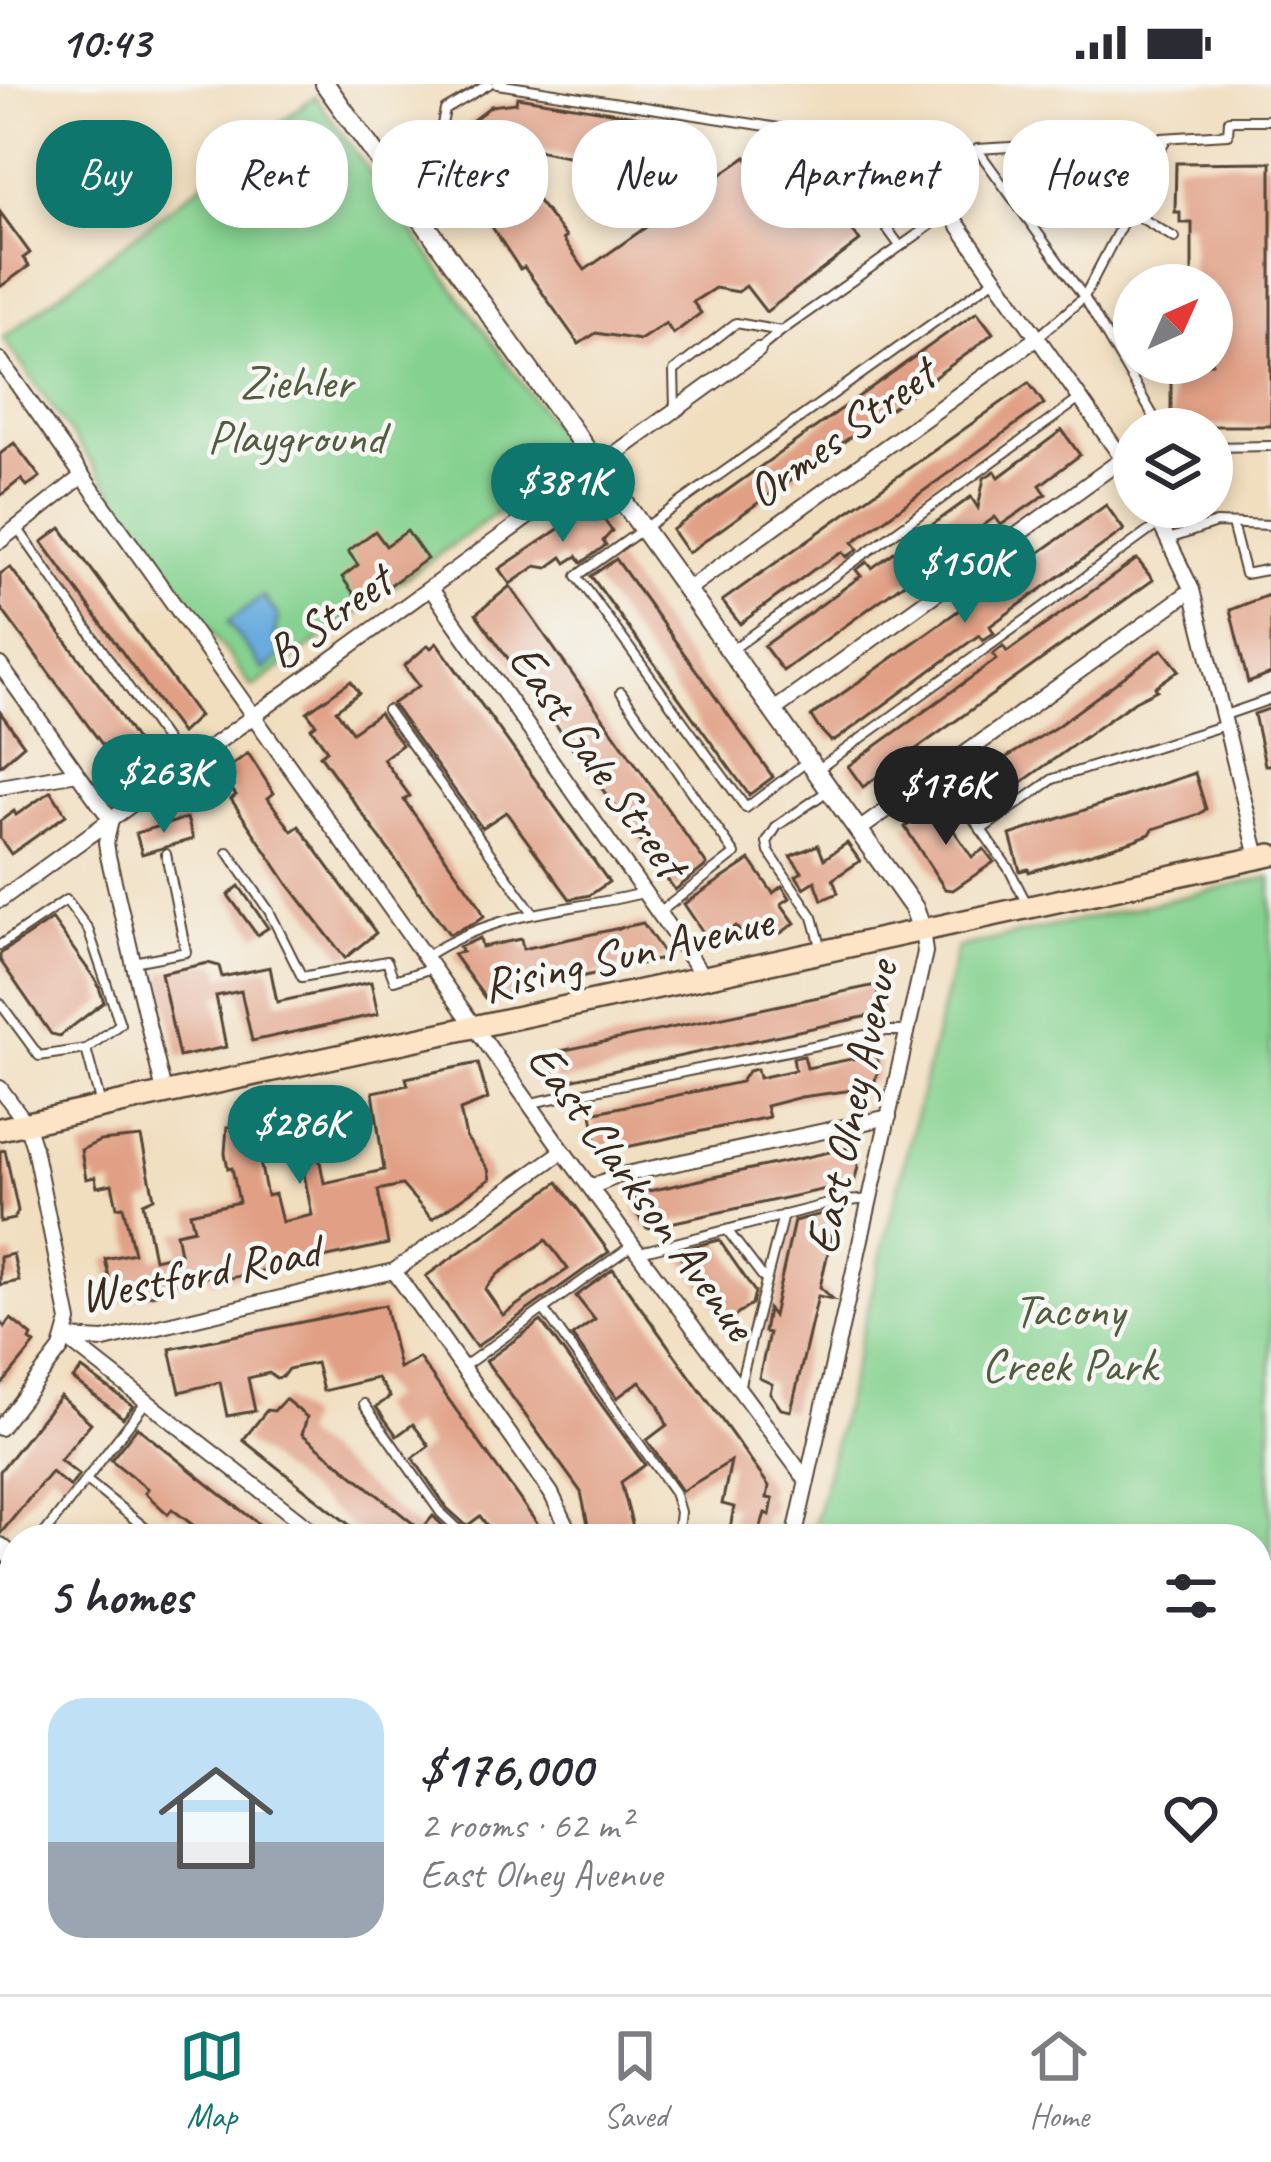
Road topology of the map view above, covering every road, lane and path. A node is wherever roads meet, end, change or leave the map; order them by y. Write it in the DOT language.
graph roads {
  1 [pos="325,84"];
  2 [pos="493,84"];
  3 [pos="443,120"];
  4 [pos="1271,120"];
  5 [pos="741,122"];
  6 [pos="1169,138"];
  7 [pos="1003,147"];
  8 [pos="1003,185"];
  9 [pos="886,228"];
  10 [pos="927,228"];
  11 [pos="960,228"];
  12 [pos="1034,228"];
  13 [pos="1120,228"];
  14 [pos="1157,228"];
  15 [pos="1174,238"];
  16 [pos="900,247"];
  17 [pos="996,279"];
  18 [pos="1084,297"];
  19 [pos="781,331"];
  20 [pos="1037,338"];
  21 [pos="758,350"];
  22 [pos="0,360"];
  23 [pos="1081,398"];
  24 [pos="1149,408"];
  25 [pos="675,411"];
  26 [pos="1113,443"];
  27 [pos="1271,446"];
  28 [pos="1233,447"];
  29 [pos="600,466"];
  30 [pos="1113,466"];
  31 [pos="81,477"];
  32 [pos="1233,524"];
  33 [pos="1271,525"];
  34 [pos="17,528"];
  35 [pos="644,528"];
  36 [pos="1154,528"];
  37 [pos="1164,528"];
  38 [pos="1201,528"];
  39 [pos="1233,528"];
  40 [pos="1169,539"];
  41 [pos="0,541"];
  42 [pos="1271,569"];
  43 [pos="431,589"];
  44 [pos="688,590"];
  45 [pos="1192,590"];
  46 [pos="731,650"];
  47 [pos="0,665"];
  48 [pos="621,692"];
  49 [pos="1271,699"];
  50 [pos="387,710"];
  51 [pos="774,710"];
  52 [pos="255,717"];
  53 [pos="1226,720"];
  54 [pos="813,765"];
  55 [pos="184,768"];
  56 [pos="940,772"];
  57 [pos="77,773"];
  58 [pos="0,787"];
  59 [pos="830,789"];
  60 [pos="111,820"];
  61 [pos="859,830"];
  62 [pos="982,830"];
  63 [pos="228,852"];
  64 [pos="166,854"];
  65 [pos="1264,856"];
  66 [pos="645,893"];
  67 [pos="0,900"];
  68 [pos="1028,907"];
  69 [pos="658,913"];
  70 [pos="532,914"];
  71 [pos="922,930"];
  72 [pos="0,945"];
  73 [pos="822,951"];
  74 [pos="430,962"];
  75 [pos="132,963"];
  76 [pos="703,976"];
  77 [pos="0,1003"];
  78 [pos="13,1021"];
  79 [pos="477,1028"];
  80 [pos="0,1030"];
  81 [pos="908,1030"];
  82 [pos="86,1048"];
  83 [pos="0,1088"];
  84 [pos="164,1092"];
  85 [pos="530,1103"];
  86 [pos="101,1107"];
  87 [pos="889,1118"];
  88 [pos="26,1123"];
  89 [pos="0,1129"];
  90 [pos="563,1151"];
  91 [pos="591,1187"];
  92 [pos="871,1199"];
  93 [pos="783,1215"];
  94 [pos="727,1230"];
  95 [pos="637,1248"];
  96 [pos="394,1271"];
  97 [pos="766,1282"];
  98 [pos="544,1310"];
  99 [pos="66,1338"];
  100 [pos="462,1368"];
  101 [pos="739,1388"];
  102 [pos="147,1401"];
  103 [pos="364,1404"];
  104 [pos="0,1428"];
  105 [pos="86,1480"];
  106 [pos="807,1481"];
  107 [pos="52,1524"];
  108 [pos="140,1524"];
  109 [pos="304,1524"];
  110 [pos="453,1524"];
  111 [pos="565,1524"];
  112 [pos="679,1524"];
  113 [pos="797,1524"];
  1 -- 29 [label="street, East Olney Avenue"];
  2 -- 3 [label="lane"];
  2 -- 5 [label="lane"];
  4 -- 6 [label="lane"];
  7 -- 8 [label="lane"];
  9 -- 16 [label="lane"];
  10 -- 16 [label="lane"];
  11 -- 17 [label="street"];
  12 -- 18 [label="lane"];
  13 -- 18 [label="lane"];
  14 -- 15 [label="lane"];
  16 -- 19 [label="lane"];
  17 -- 20 [label="street"];
  17 -- 35 [label="lane"];
  18 -- 20 [label="lane"];
  18 -- 24 [label="lane"];
  19 -- 21 [label="lane"];
  19 -- 25 [label="lane"];
  20 -- 23 [label="street"];
  20 -- 44 [label="street, Ormes Street"];
  21 -- 25 [label="street, B Street"];
  22 -- 31 [label="street, East Clarkson Avenue"];
  23 -- 26 [label="street"];
  23 -- 46 [label="lane"];
  25 -- 29 [label="street, B Street"];
  27 -- 28 [label="lane"];
  29 -- 35 [label="street, East Olney Avenue"];
  29 -- 43 [label="street, B Street"];
  30 -- 51 [label="street"];
  31 -- 34 [label="street"];
  31 -- 52 [label="street, East Clarkson Avenue"];
  32 -- 33 [label="lane"];
  34 -- 41 [label="street"];
  34 -- 55 [label="lane"];
  35 -- 44 [label="street, East Olney Avenue"];
  35 -- 54 [label="lane"];
  36 -- 54 [label="lane"];
  37 -- 40 [label="street"];
  38 -- 40 [label="lane"];
  39 -- 42 [label="lane"];
  40 -- 45 [label="street"];
  43 -- 52 [label="street, B Street"];
  43 -- 66 [label="street, East Gale Street"];
  44 -- 46 [label="street, East Olney Avenue"];
  45 -- 53 [label="street"];
  45 -- 56 [label="street"];
  46 -- 51 [label="street, East Olney Avenue"];
  47 -- 57 [label="street"];
  48 -- 69 [label="lane"];
  49 -- 53 [label="lane"];
  50 -- 70 [label="lane"];
  51 -- 54 [label="street, East Olney Avenue"];
  52 -- 55 [label="street, B Street"];
  52 -- 74 [label="street, East Clarkson Avenue"];
  53 -- 62 [label="lane"];
  53 -- 65 [label="street"];
  54 -- 59 [label="street, East Olney Avenue"];
  55 -- 60 [label="street, B Street"];
  56 -- 61 [label="street"];
  56 -- 62 [label="lane"];
  57 -- 58 [label="street"];
  57 -- 60 [label="street"];
  59 -- 61 [label="street, East Olney Avenue"];
  59 -- 73 [label="lane"];
  60 -- 67 [label="street, B Street"];
  60 -- 75 [label="street"];
  61 -- 71 [label="street, East Olney Avenue"];
  62 -- 68 [label="lane"];
  63 -- 74 [label="lane"];
  64 -- 75 [label="lane"];
  65 -- 68 [label="main road, Rising Sun Avenue"];
  66 -- 69 [label="street, East Gale Street"];
  66 -- 70 [label="lane"];
  68 -- 71 [label="main road, Rising Sun Avenue"];
  69 -- 76 [label="street, East Gale Street"];
  70 -- 74 [label="lane"];
  71 -- 73 [label="main road, Rising Sun Avenue"];
  71 -- 81 [label="street, East Olney Avenue"];
  72 -- 82 [label="lane"];
  73 -- 76 [label="main road, Rising Sun Avenue"];
  74 -- 79 [label="street, East Clarkson Avenue"];
  75 -- 84 [label="street"];
  76 -- 79 [label="main road, Rising Sun Avenue"];
  77 -- 78 [label="lane"];
  78 -- 80 [label="lane"];
  78 -- 82 [label="lane"];
  79 -- 84 [label="main road, Rising Sun Avenue"];
  79 -- 85 [label="street, East Clarkson Avenue"];
  81 -- 85 [label="lane"];
  81 -- 87 [label="street, East Olney Avenue"];
  82 -- 86 [label="lane"];
  83 -- 88 [label="street"];
  84 -- 86 [label="main road, Rising Sun Avenue"];
  85 -- 90 [label="street, East Clarkson Avenue"];
  86 -- 88 [label="main road, Rising Sun Avenue"];
  87 -- 91 [label="street"];
  87 -- 92 [label="street, East Olney Avenue"];
  88 -- 89 [label="main road, Rising Sun Avenue"];
  88 -- 99 [label="street"];
  90 -- 91 [label="street, East Clarkson Avenue"];
  90 -- 96 [label="street, Westford Road"];
  91 -- 95 [label="street, East Clarkson Avenue"];
  92 -- 93 [label="lane"];
  92 -- 106 [label="street, East Olney Avenue"];
  93 -- 94 [label="lane"];
  93 -- 97 [label="lane"];
  94 -- 95 [label="lane"];
  94 -- 97 [label="lane"];
  95 -- 98 [label="lane"];
  95 -- 101 [label="street, East Clarkson Avenue"];
  96 -- 99 [label="street, Westford Road"];
  96 -- 100 [label="street"];
  97 -- 101 [label="lane"];
  98 -- 100 [label="lane"];
  98 -- 112 [label="lane"];
  99 -- 102 [label="street"];
  99 -- 104 [label="street, Westford Road"];
  100 -- 111 [label="street"];
  101 -- 106 [label="street, East Clarkson Avenue"];
  102 -- 105 [label="lane"];
  102 -- 109 [label="street"];
  103 -- 110 [label="lane"];
  105 -- 107 [label="lane"];
  105 -- 108 [label="lane"];
  106 -- 113 [label="street, East Olney Avenue"];
}
